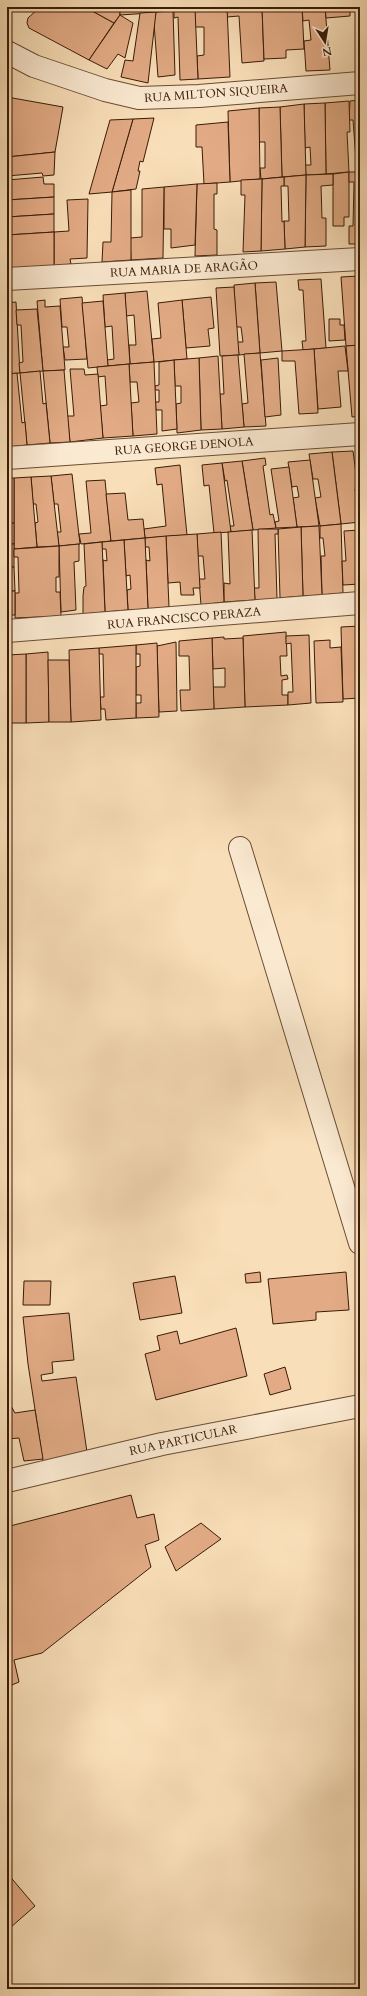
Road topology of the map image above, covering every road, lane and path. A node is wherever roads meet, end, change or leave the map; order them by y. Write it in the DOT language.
graph roads {
  1 [pos="7,52"];
  2 [pos="360,83"];
  3 [pos="360,259"];
  4 [pos="7,279"];
  5 [pos="360,434"];
  6 [pos="7,458"];
  7 [pos="360,603"];
  8 [pos="7,631"];
  9 [pos="240,848"];
  10 [pos="360,1243"];
  11 [pos="360,1406"];
  12 [pos="7,1481"];
  1 -- 2 [label="street, RUA MILTON SIQUEIRA"];
  3 -- 4 [label="street, RUA MARIA DE ARAGÃO"];
  5 -- 6 [label="street, RUA GEORGE DENOLA"];
  7 -- 8 [label="street, RUA FRANCISCO PERAZA"];
  9 -- 10 [label="street"];
  11 -- 12 [label="street, RUA PARTICULAR"];
}
